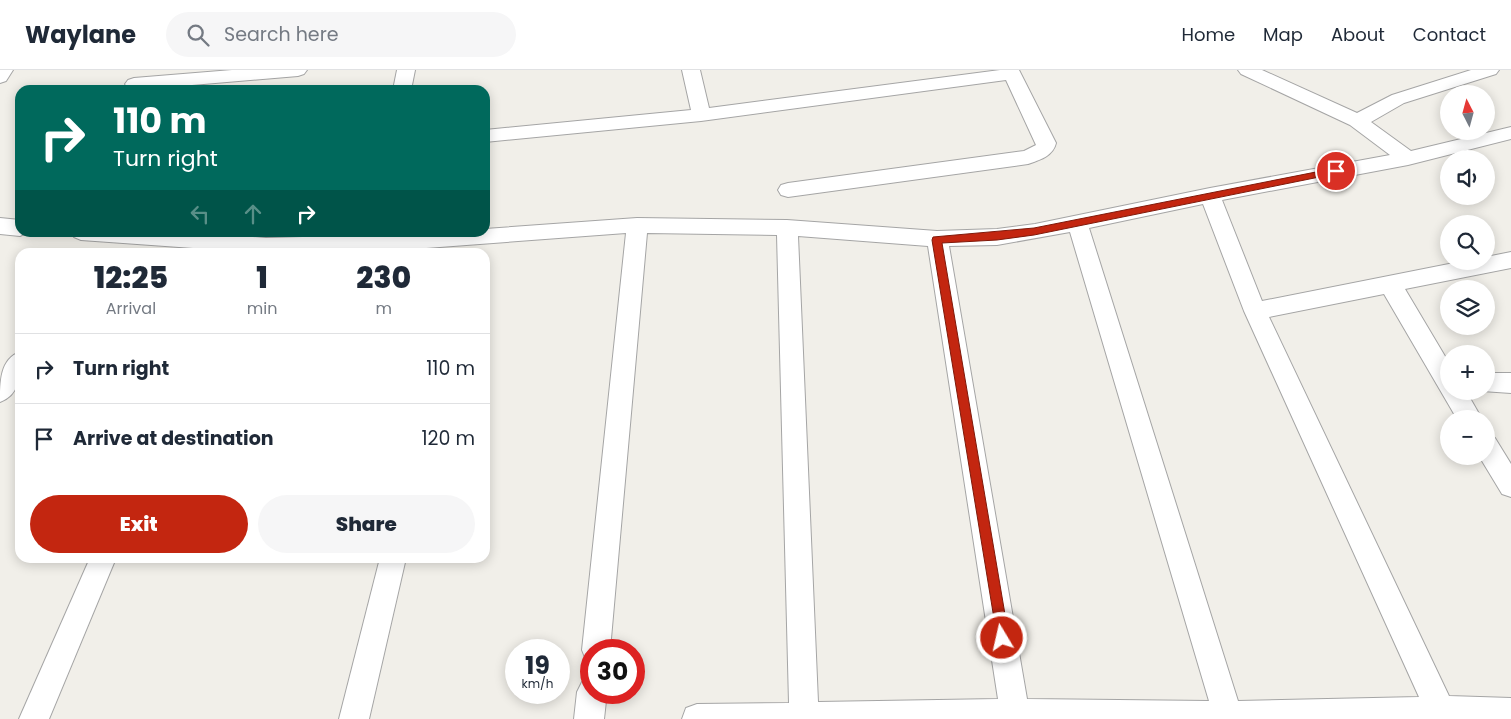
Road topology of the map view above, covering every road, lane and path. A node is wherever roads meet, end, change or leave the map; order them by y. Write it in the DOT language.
graph roads {
  1 [pos="4,70"];
  2 [pos="298,70"];
  3 [pos="406,70"];
  4 [pos="691,70"];
  5 [pos="1490,70"];
  6 [pos="290,71"];
  7 [pos="1253,71"];
  8 [pos="1011,72"];
  9 [pos="0,77"];
  10 [pos="135,81"];
  11 [pos="286,85"];
  12 [pos="403,85"];
  13 [pos="701,114"];
  14 [pos="1357,121"];
  15 [pos="1511,133"];
  16 [pos="490,135"];
  17 [pos="1408,158"];
  18 [pos="788,190"];
  19 [pos="1210,195"];
  20 [pos="1077,222"];
  21 [pos="637,225"];
  22 [pos="0,226"];
  23 [pos="15,228"];
  24 [pos="787,228"];
  25 [pos="103,237"];
  26 [pos="145,237"];
  27 [pos="371,239"];
  28 [pos="937,240"];
  29 [pos="469,245"];
  30 [pos="96,248"];
  31 [pos="1511,260"];
  32 [pos="1390,284"];
  33 [pos="1256,312"];
  34 [pos="1440,369"];
  35 [pos="1495,383"];
  36 [pos="1511,383"];
  37 [pos="1495,460"];
  38 [pos="1511,486"];
  39 [pos="101,563"];
  40 [pos="392,563"];
  41 [pos="597,639"];
  42 [pos="591,704"];
  43 [pos="1511,713"];
  44 [pos="1015,714"];
  45 [pos="1443,715"];
  46 [pos="1228,716"];
  47 [pos="804,718"];
  48 [pos="34,719"];
  49 [pos="354,719"];
  50 [pos="590,719"];
  51 [pos="697,719"];
  1 -- 9 [label="street"];
  2 -- 6 [label="street"];
  3 -- 12 [label="street"];
  4 -- 13 [label="street"];
  5 -- 14 [label="street"];
  6 -- 10 [label="street"];
  6 -- 11 [label="street"];
  7 -- 14 [label="street"];
  8 -- 13 [label="street"];
  8 -- 18 [label="street"];
  13 -- 16 [label="street"];
  14 -- 17 [label="street"];
  15 -- 17 [label="street"];
  17 -- 19 [label="street"];
  19 -- 20 [label="street"];
  19 -- 33 [label="street"];
  20 -- 28 [label="street"];
  20 -- 46 [label="street"];
  21 -- 24 [label="street"];
  21 -- 29 [label="street"];
  21 -- 41 [label="street"];
  22 -- 23 [label="street"];
  24 -- 28 [label="street"];
  24 -- 47 [label="street"];
  25 -- 30 [label="street"];
  26 -- 27 [label="street"];
  27 -- 29 [label="street"];
  28 -- 44 [label="street"];
  31 -- 32 [label="street"];
  32 -- 33 [label="street"];
  32 -- 34 [label="street"];
  33 -- 45 [label="street"];
  35 -- 36 [label="street"];
  37 -- 38 [label="street"];
  39 -- 48 [label="street"];
  40 -- 49 [label="street"];
  42 -- 50 [label="street"];
  43 -- 45 [label="street"];
  44 -- 46 [label="street"];
  44 -- 47 [label="street"];
  45 -- 46 [label="street"];
  47 -- 51 [label="street"];
}
